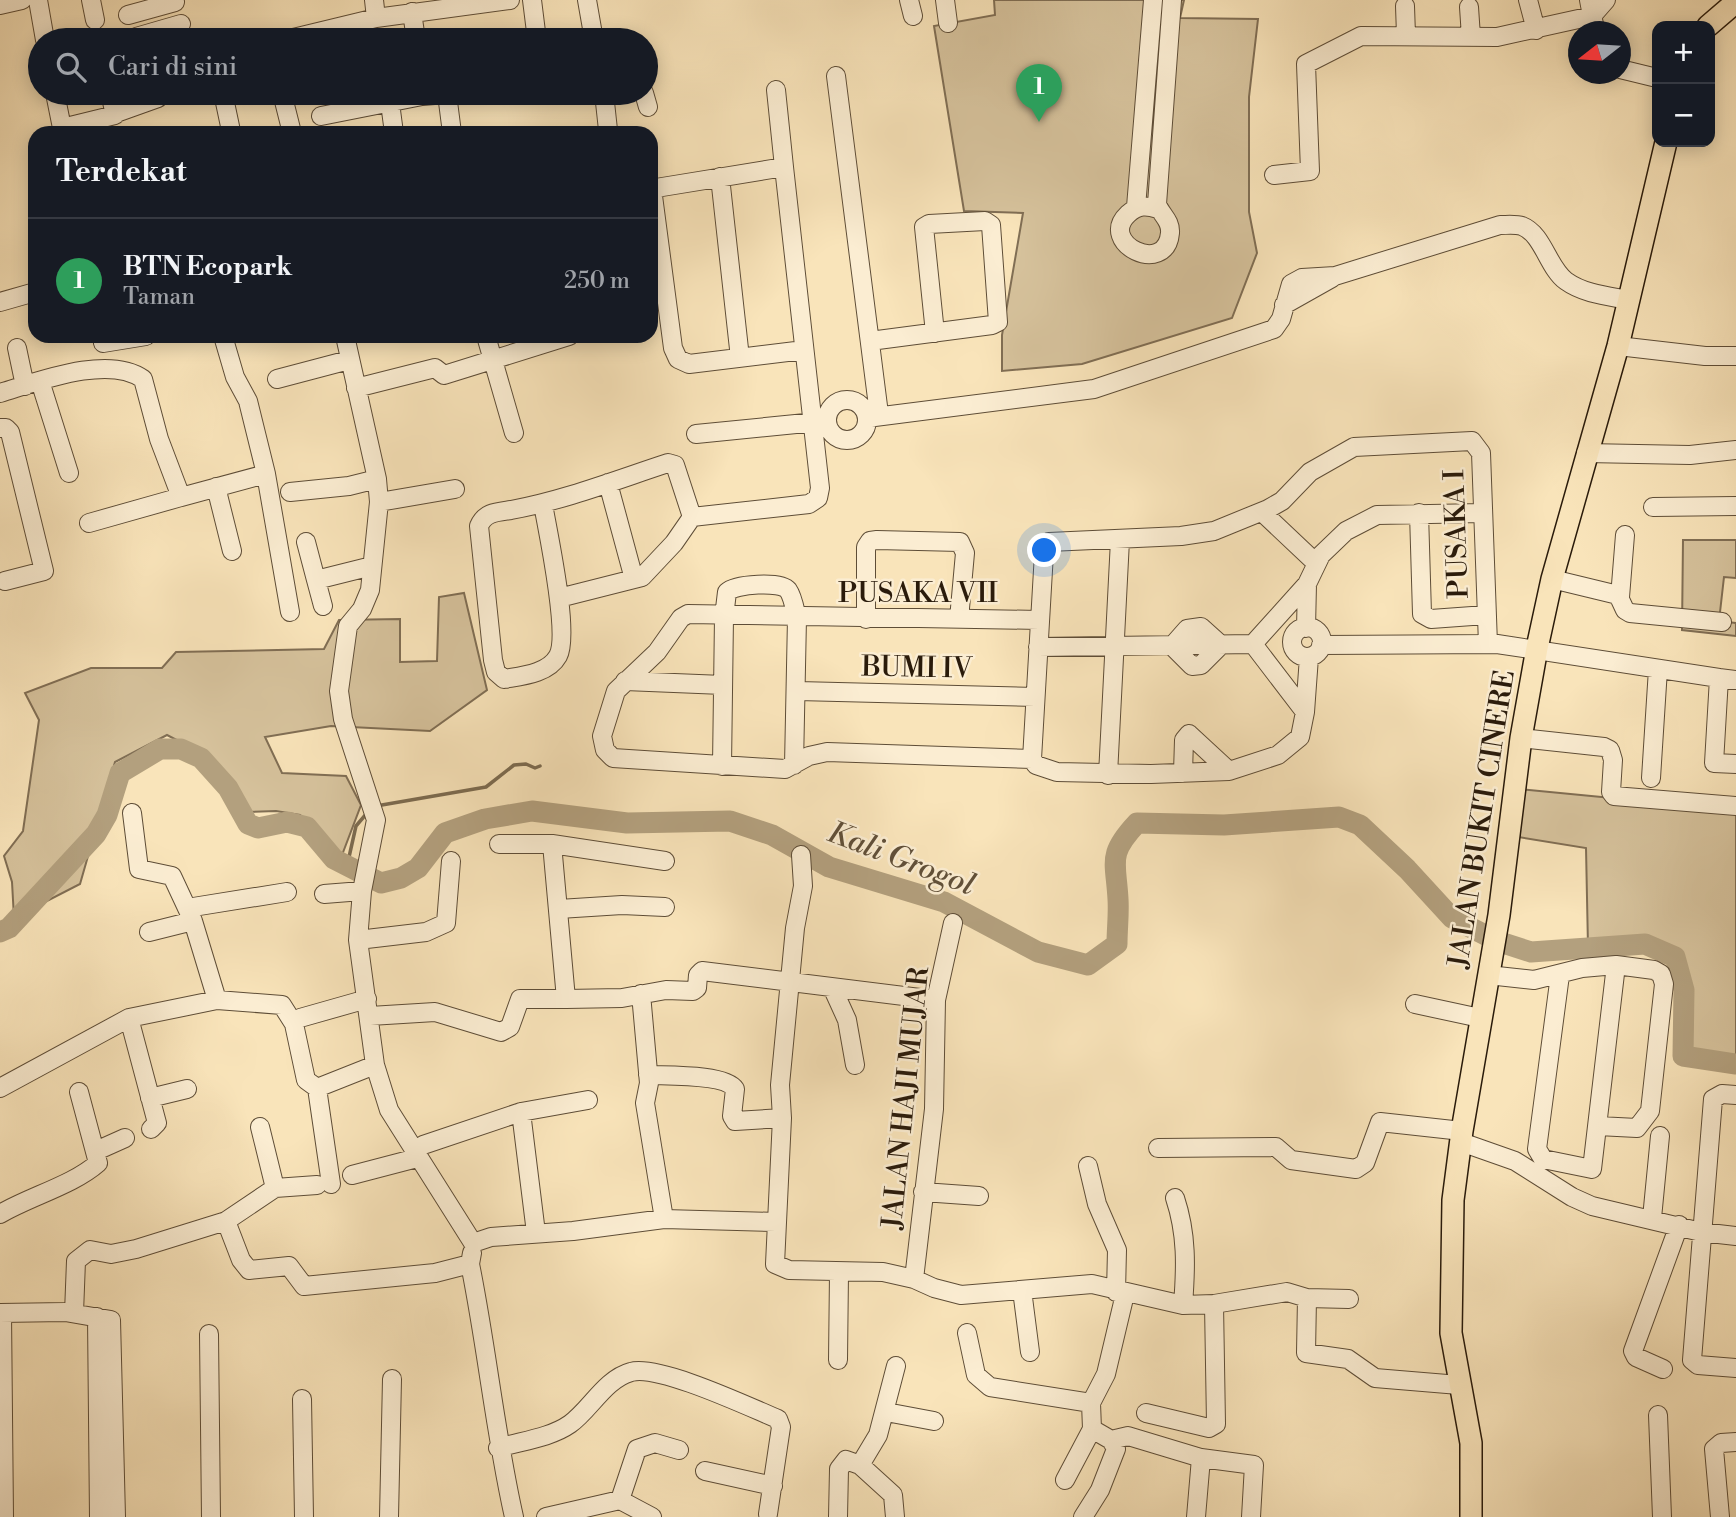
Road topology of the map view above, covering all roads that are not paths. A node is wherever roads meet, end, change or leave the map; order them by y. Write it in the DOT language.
graph roads {
  1 [pos="22,0"];
  2 [pos="38,0"];
  3 [pos="91,0"];
  4 [pos="506,0"];
  5 [pos="532,0"];
  6 [pos="587,0"];
  7 [pos="945,0"];
  8 [pos="1153,0"];
  9 [pos="1172,0"];
  10 [pos="1528,0"];
  11 [pos="1606,0"];
  12 [pos="175,1"];
  13 [pos="1736,2"];
  14 [pos="0,5"];
  15 [pos="1405,6"];
  16 [pos="1469,7"];
  17 [pos="375,9"];
  18 [pos="412,12"];
  19 [pos="128,15"];
  20 [pos="1592,16"];
  21 [pos="95,20"];
  22 [pos="1714,21"];
  23 [pos="948,23"];
  24 [pos="43,28"];
  25 [pos="183,28"];
  26 [pos="341,28"];
  27 [pos="414,28"];
  28 [pos="536,28"];
  29 [pos="592,28"];
  30 [pos="1536,30"];
  31 [pos="1406,35"];
  32 [pos="1471,37"];
  33 [pos="1631,72"];
  34 [pos="836,76"];
  35 [pos="1652,77"];
  36 [pos="776,90"];
  37 [pos="57,105"];
  38 [pos="114,105"];
  39 [pos="138,105"];
  40 [pos="226,105"];
  41 [pos="285,105"];
  42 [pos="379,105"];
  43 [pos="390,105"];
  44 [pos="453,105"];
  45 [pos="607,105"];
  46 [pos="116,113"];
  47 [pos="321,116"];
  48 [pos="61,126"];
  49 [pos="77,126"];
  50 [pos="230,126"];
  51 [pos="290,126"];
  52 [pos="393,126"];
  53 [pos="452,126"];
  54 [pos="608,126"];
  55 [pos="1665,147"];
  56 [pos="784,167"];
  57 [pos="1274,175"];
  58 [pos="720,177"];
  59 [pos="658,188"];
  60 [pos="1136,207"];
  61 [pos="1158,209"];
  62 [pos="658,235"];
  63 [pos="28,294"];
  64 [pos="1629,300"];
  65 [pos="0,302"];
  66 [pos="935,332"];
  67 [pos="870,341"];
  68 [pos="102,343"];
  69 [pos="225,343"];
  70 [pos="346,343"];
  71 [pos="488,343"];
  72 [pos="546,343"];
  73 [pos="1618,346"];
  74 [pos="17,348"];
  75 [pos="804,350"];
  76 [pos="1736,356"];
  77 [pos="740,358"];
  78 [pos="492,359"];
  79 [pos="349,360"];
  80 [pos="105,367"];
  81 [pos="277,379"];
  82 [pos="33,383"];
  83 [pos="356,388"];
  84 [pos="0,393"];
  85 [pos="873,416"];
  86 [pos="819,422"];
  87 [pos="0,428"];
  88 [pos="514,433"];
  89 [pos="696,434"];
  90 [pos="1736,450"];
  91 [pos="1586,453"];
  92 [pos="69,473"];
  93 [pos="266,474"];
  94 [pos="377,479"];
  95 [pos="608,483"];
  96 [pos="216,487"];
  97 [pos="455,489"];
  98 [pos="290,492"];
  99 [pos="181,497"];
  100 [pos="379,502"];
  101 [pos="543,504"];
  102 [pos="1736,506"];
  103 [pos="1653,507"];
  104 [pos="1265,511"];
  105 [pos="1419,513"];
  106 [pos="1483,513"];
  107 [pos="692,517"];
  108 [pos="89,523"];
  109 [pos="1625,535"];
  110 [pos="1120,540"];
  111 [pos="306,542"];
  112 [pos="232,551"];
  113 [pos="1318,559"];
  114 [pos="372,566"];
  115 [pos="555,574"];
  116 [pos="634,579"];
  117 [pos="1552,579"];
  118 [pos="316,580"];
  119 [pos="5,581"];
  120 [pos="1307,584"];
  121 [pos="577,591"];
  122 [pos="1620,597"];
  123 [pos="559,598"];
  124 [pos="323,606"];
  125 [pos="290,612"];
  126 [pos="724,617"];
  127 [pos="797,618"];
  128 [pos="866,619"];
  129 [pos="959,619"];
  130 [pos="1039,620"];
  131 [pos="1722,622"];
  132 [pos="1487,631"];
  133 [pos="1310,640"];
  134 [pos="1538,642"];
  135 [pos="1253,644"];
  136 [pos="1038,647"];
  137 [pos="1114,647"];
  138 [pos="1658,669"];
  139 [pos="1727,679"];
  140 [pos="625,681"];
  141 [pos="723,685"];
  142 [pos="798,691"];
  143 [pos="1035,697"];
  144 [pos="1305,712"];
  145 [pos="1521,738"];
  146 [pos="1032,759"];
  147 [pos="1736,764"];
  148 [pos="794,765"];
  149 [pos="722,766"];
  150 [pos="1230,771"];
  151 [pos="1183,773"];
  152 [pos="1108,775"];
  153 [pos="1651,778"];
  154 [pos="1736,806"];
  155 [pos="132,813"];
  156 [pos="499,844"];
  157 [pos="552,844"];
  158 [pos="801,855"];
  159 [pos="451,860"];
  160 [pos="665,860"];
  161 [pos="362,888"];
  162 [pos="287,892"];
  163 [pos="324,894"];
  164 [pos="665,907"];
  165 [pos="559,909"];
  166 [pos="190,915"];
  167 [pos="954,923"];
  168 [pos="149,932"];
  169 [pos="358,940"];
  170 [pos="1616,965"];
  171 [pos="1488,975"];
  172 [pos="1560,975"];
  173 [pos="790,983"];
  174 [pos="832,987"];
  175 [pos="641,994"];
  176 [pos="566,999"];
  177 [pos="217,1000"];
  178 [pos="936,1000"];
  179 [pos="1415,1004"];
  180 [pos="368,1007"];
  181 [pos="128,1018"];
  182 [pos="300,1018"];
  183 [pos="1480,1018"];
  184 [pos="375,1065"];
  185 [pos="855,1065"];
  186 [pos="648,1074"];
  187 [pos="0,1088"];
  188 [pos="317,1088"];
  189 [pos="187,1089"];
  190 [pos="79,1092"];
  191 [pos="1736,1095"];
  192 [pos="150,1098"];
  193 [pos="588,1100"];
  194 [pos="521,1112"];
  195 [pos="782,1118"];
  196 [pos="1598,1126"];
  197 [pos="260,1127"];
  198 [pos="151,1129"];
  199 [pos="1660,1136"];
  200 [pos="1461,1137"];
  201 [pos="125,1138"];
  202 [pos="1158,1148"];
  203 [pos="96,1151"];
  204 [pos="420,1152"];
  205 [pos="1088,1166"];
  206 [pos="352,1175"];
  207 [pos="275,1188"];
  208 [pos="923,1192"];
  209 [pos="979,1196"];
  210 [pos="1175,1198"];
  211 [pos="0,1214"];
  212 [pos="664,1219"];
  213 [pos="1652,1219"];
  214 [pos="226,1221"];
  215 [pos="776,1222"];
  216 [pos="1679,1225"];
  217 [pos="1701,1232"];
  218 [pos="536,1233"];
  219 [pos="1736,1236"];
  220 [pos="473,1243"];
  221 [pos="470,1264"];
  222 [pos="839,1273"];
  223 [pos="915,1279"];
  224 [pos="1022,1290"];
  225 [pos="1120,1293"];
  226 [pos="1307,1298"];
  227 [pos="1349,1299"];
  228 [pos="1214,1304"];
  229 [pos="1183,1305"];
  230 [pos="1,1313"];
  231 [pos="74,1313"];
  232 [pos="104,1319"];
  233 [pos="967,1333"];
  234 [pos="209,1334"];
  235 [pos="1031,1352"];
  236 [pos="838,1360"];
  237 [pos="896,1366"];
  238 [pos="1736,1368"];
  239 [pos="1662,1369"];
  240 [pos="392,1379"];
  241 [pos="1460,1385"];
  242 [pos="302,1399"];
  243 [pos="1091,1403"];
  244 [pos="886,1412"];
  245 [pos="1146,1413"];
  246 [pos="1658,1415"];
  247 [pos="2,1419"];
  248 [pos="934,1420"];
  249 [pos="1091,1429"];
  250 [pos="1111,1440"];
  251 [pos="1736,1441"];
  252 [pos="498,1447"];
  253 [pos="679,1450"];
  254 [pos="1201,1458"];
  255 [pos="860,1465"];
  256 [pos="705,1471"];
  257 [pos="1065,1480"];
  258 [pos="773,1486"];
  259 [pos="620,1500"];
  260 [pos="768,1514"];
  261 [pos="4,1517"];
  262 [pos="99,1517"];
  263 [pos="116,1517"];
  264 [pos="211,1517"];
  265 [pos="304,1517"];
  266 [pos="388,1517"];
  267 [pos="514,1517"];
  268 [pos="546,1517"];
  269 [pos="652,1517"];
  270 [pos="838,1517"];
  271 [pos="895,1517"];
  272 [pos="1083,1517"];
  273 [pos="1196,1517"];
  274 [pos="1251,1517"];
  275 [pos="1471,1517"];
  276 [pos="1662,1517"];
  277 [pos="1720,1517"];
  1 -- 14 [label="street"];
  2 -- 24 [label="street"];
  3 -- 21 [label="street"];
  4 -- 18 [label="street"];
  5 -- 28 [label="street"];
  6 -- 29 [label="street"];
  7 -- 23 [label="street"];
  8 -- 60 [label="street"];
  9 -- 61 [label="street"];
  10 -- 30 [label="street"];
  11 -- 20 [label="street"];
  12 -- 19 [label="street"];
  12 -- 25 [label="street"];
  13 -- 22 [label="main road"];
  15 -- 31 [label="street"];
  16 -- 32 [label="street"];
  17 -- 18 [label="street"];
  17 -- 26 [label="street"];
  18 -- 27 [label="street"];
  20 -- 30 [label="street"];
  30 -- 32 [label="street"];
  31 -- 32 [label="street"];
  31 -- 57 [label="street"];
  33 -- 35 [label="street"];
  34 -- 67 [label="street"];
  36 -- 56 [label="street"];
  37 -- 48 [label="street"];
  38 -- 46 [label="street"];
  39 -- 46 [label="street"];
  40 -- 50 [label="street"];
  41 -- 51 [label="street"];
  42 -- 47 [label="street"];
  43 -- 52 [label="street"];
  44 -- 53 [label="street"];
  45 -- 54 [label="street"];
  46 -- 49 [label="street"];
  55 -- 64 [label="main road, JALAN BUKIT CINERE"];
  56 -- 58 [label="street"];
  56 -- 75 [label="street"];
  58 -- 59 [label="street"];
  58 -- 77 [label="street"];
  60 -- 61 [label="street"];
  60 -- 61 [label="street"];
  62 -- 77 [label="street"];
  63 -- 65 [label="street"];
  64 -- 73 [label="main road, JALAN BUKIT CINERE"];
  64 -- 85 [label="street"];
  66 -- 66 [label="street"];
  66 -- 67 [label="street"];
  67 -- 85 [label="street"];
  68 -- 80 [label="street"];
  69 -- 93 [label="street"];
  70 -- 79 [label="street"];
  71 -- 78 [label="street"];
  72 -- 78 [label="street"];
  73 -- 76 [label="street"];
  73 -- 91 [label="main road, JALAN BUKIT CINERE"];
  74 -- 82 [label="street"];
  75 -- 77 [label="street"];
  75 -- 86 [label="street"];
  78 -- 83 [label="street"];
  78 -- 88 [label="street"];
  79 -- 81 [label="street"];
  79 -- 83 [label="street"];
  80 -- 82 [label="street"];
  80 -- 99 [label="street"];
  82 -- 84 [label="street"];
  82 -- 92 [label="street"];
  83 -- 94 [label="street"];
  85 -- 86 [label="street"];
  85 -- 86 [label="street"];
  86 -- 89 [label="street"];
  86 -- 107 [label="street"];
  87 -- 119 [label="street"];
  90 -- 91 [label="street"];
  91 -- 117 [label="main road, JALAN BUKIT CINERE"];
  93 -- 96 [label="street"];
  93 -- 125 [label="street"];
  94 -- 98 [label="street"];
  94 -- 100 [label="street"];
  95 -- 101 [label="street"];
  95 -- 107 [label="street"];
  95 -- 116 [label="street"];
  96 -- 99 [label="street"];
  96 -- 112 [label="street"];
  97 -- 100 [label="street"];
  99 -- 108 [label="street"];
  100 -- 114 [label="street"];
  101 -- 115 [label="street"];
  101 -- 123 [label="street"];
  102 -- 103 [label="street"];
  104 -- 106 [label="street, PUSAKA I"];
  104 -- 110 [label="street"];
  104 -- 113 [label="street"];
  105 -- 106 [label="street"];
  105 -- 113 [label="street"];
  105 -- 132 [label="street"];
  106 -- 132 [label="street, PUSAKA I"];
  107 -- 116 [label="street"];
  109 -- 122 [label="street"];
  110 -- 130 [label="street"];
  110 -- 137 [label="street"];
  111 -- 118 [label="street"];
  113 -- 120 [label="street"];
  114 -- 118 [label="street"];
  114 -- 161 [label="street"];
  115 -- 121 [label="street"];
  115 -- 123 [label="street"];
  116 -- 121 [label="street"];
  117 -- 122 [label="street"];
  117 -- 134 [label="main road, JALAN BUKIT CINERE"];
  118 -- 124 [label="street"];
  120 -- 133 [label="street"];
  120 -- 135 [label="street"];
  121 -- 123 [label="street"];
  122 -- 131 [label="street"];
  126 -- 127 [label="street, PUSAKA VII"];
  126 -- 127 [label="street"];
  126 -- 140 [label="street, PUSAKA VII"];
  126 -- 141 [label="street"];
  127 -- 128 [label="street, PUSAKA VII"];
  127 -- 142 [label="street"];
  128 -- 129 [label="street, PUSAKA VII"];
  128 -- 129 [label="street"];
  129 -- 130 [label="street, PUSAKA VII"];
  130 -- 136 [label="street"];
  132 -- 133 [label="street"];
  132 -- 134 [label="street"];
  133 -- 135 [label="street"];
  133 -- 144 [label="street"];
  134 -- 138 [label="street"];
  134 -- 145 [label="main road, JALAN BUKIT CINERE"];
  135 -- 137 [label="street"];
  135 -- 144 [label="street"];
  136 -- 137 [label="street"];
  136 -- 143 [label="street"];
  137 -- 152 [label="street"];
  138 -- 139 [label="street"];
  138 -- 153 [label="street"];
  139 -- 147 [label="street"];
  140 -- 141 [label="street"];
  140 -- 149 [label="street"];
  141 -- 149 [label="street"];
  142 -- 143 [label="street, BUMI IV"];
  142 -- 148 [label="street"];
  143 -- 146 [label="street"];
  144 -- 150 [label="street"];
  145 -- 154 [label="street"];
  145 -- 171 [label="main road, JALAN BUKIT CINERE"];
  146 -- 148 [label="street"];
  146 -- 152 [label="street"];
  148 -- 149 [label="street"];
  150 -- 151 [label="street"];
  150 -- 151 [label="street"];
  151 -- 152 [label="street"];
  155 -- 166 [label="street"];
  156 -- 157 [label="street"];
  157 -- 160 [label="street"];
  157 -- 165 [label="street"];
  158 -- 173 [label="street"];
  159 -- 169 [label="street"];
  161 -- 163 [label="street"];
  161 -- 169 [label="street"];
  162 -- 166 [label="street"];
  164 -- 165 [label="street"];
  165 -- 176 [label="street"];
  166 -- 168 [label="street"];
  166 -- 177 [label="street"];
  167 -- 178 [label="street, JALAN HAJI MUJAR"];
  169 -- 180 [label="street"];
  170 -- 172 [label="street"];
  170 -- 196 [label="street"];
  170 -- 196 [label="street"];
  171 -- 172 [label="street"];
  171 -- 183 [label="main road, JALAN BUKIT CINERE"];
  172 -- 196 [label="street"];
  173 -- 174 [label="street"];
  173 -- 175 [label="street"];
  173 -- 195 [label="street"];
  174 -- 178 [label="street"];
  174 -- 185 [label="street"];
  175 -- 176 [label="street"];
  175 -- 186 [label="street"];
  176 -- 180 [label="street"];
  177 -- 181 [label="street"];
  177 -- 188 [label="street"];
  178 -- 208 [label="street, JALAN HAJI MUJAR"];
  179 -- 183 [label="street"];
  180 -- 182 [label="street"];
  180 -- 184 [label="street"];
  181 -- 187 [label="street"];
  181 -- 192 [label="street"];
  183 -- 200 [label="main road, JALAN BUKIT CINERE"];
  184 -- 188 [label="street"];
  184 -- 204 [label="street"];
  186 -- 195 [label="street"];
  186 -- 212 [label="street"];
  188 -- 207 [label="street"];
  189 -- 192 [label="street"];
  190 -- 203 [label="street"];
  191 -- 217 [label="street"];
  192 -- 198 [label="street"];
  193 -- 194 [label="street"];
  194 -- 204 [label="street"];
  194 -- 218 [label="street"];
  195 -- 215 [label="street"];
  197 -- 207 [label="street"];
  199 -- 213 [label="street"];
  200 -- 202 [label="street"];
  200 -- 213 [label="street"];
  200 -- 241 [label="main road, JALAN BUKIT CINERE"];
  201 -- 203 [label="street"];
  203 -- 211 [label="street"];
  204 -- 206 [label="street"];
  204 -- 220 [label="street"];
  205 -- 225 [label="street"];
  207 -- 214 [label="street"];
  208 -- 209 [label="street"];
  208 -- 223 [label="street, JALAN HAJI MUJAR"];
  210 -- 229 [label="street"];
  212 -- 215 [label="street"];
  212 -- 218 [label="street"];
  213 -- 216 [label="street"];
  214 -- 221 [label="street"];
  214 -- 231 [label="street"];
  215 -- 222 [label="street"];
  216 -- 217 [label="street"];
  216 -- 239 [label="street"];
  217 -- 219 [label="street"];
  217 -- 238 [label="street"];
  218 -- 220 [label="street"];
  220 -- 221 [label="street"];
  221 -- 252 [label="street"];
  222 -- 223 [label="street"];
  222 -- 236 [label="street"];
  223 -- 224 [label="street"];
  224 -- 225 [label="street"];
  224 -- 235 [label="street"];
  225 -- 229 [label="street"];
  225 -- 243 [label="street"];
  226 -- 227 [label="street"];
  226 -- 228 [label="street"];
  226 -- 241 [label="street"];
  228 -- 229 [label="street"];
  228 -- 245 [label="street"];
  230 -- 231 [label="street"];
  230 -- 247 [label="street"];
  231 -- 232 [label="street"];
  232 -- 262 [label="street"];
  232 -- 263 [label="street"];
  233 -- 243 [label="street"];
  234 -- 264 [label="street"];
  237 -- 244 [label="street"];
  240 -- 266 [label="street"];
  241 -- 275 [label="main road, JALAN BUKIT CINERE"];
  242 -- 265 [label="street"];
  243 -- 249 [label="street"];
  244 -- 248 [label="street"];
  244 -- 255 [label="street"];
  246 -- 276 [label="street"];
  247 -- 261 [label="street"];
  249 -- 250 [label="street"];
  249 -- 257 [label="street"];
  250 -- 254 [label="street"];
  250 -- 272 [label="street"];
  251 -- 277 [label="street"];
  252 -- 258 [label="street"];
  252 -- 267 [label="street"];
  253 -- 259 [label="street"];
  254 -- 273 [label="street"];
  254 -- 274 [label="street"];
  255 -- 270 [label="street"];
  255 -- 271 [label="street"];
  256 -- 258 [label="street"];
  258 -- 260 [label="street"];
  259 -- 268 [label="street"];
  259 -- 269 [label="street"];
}
